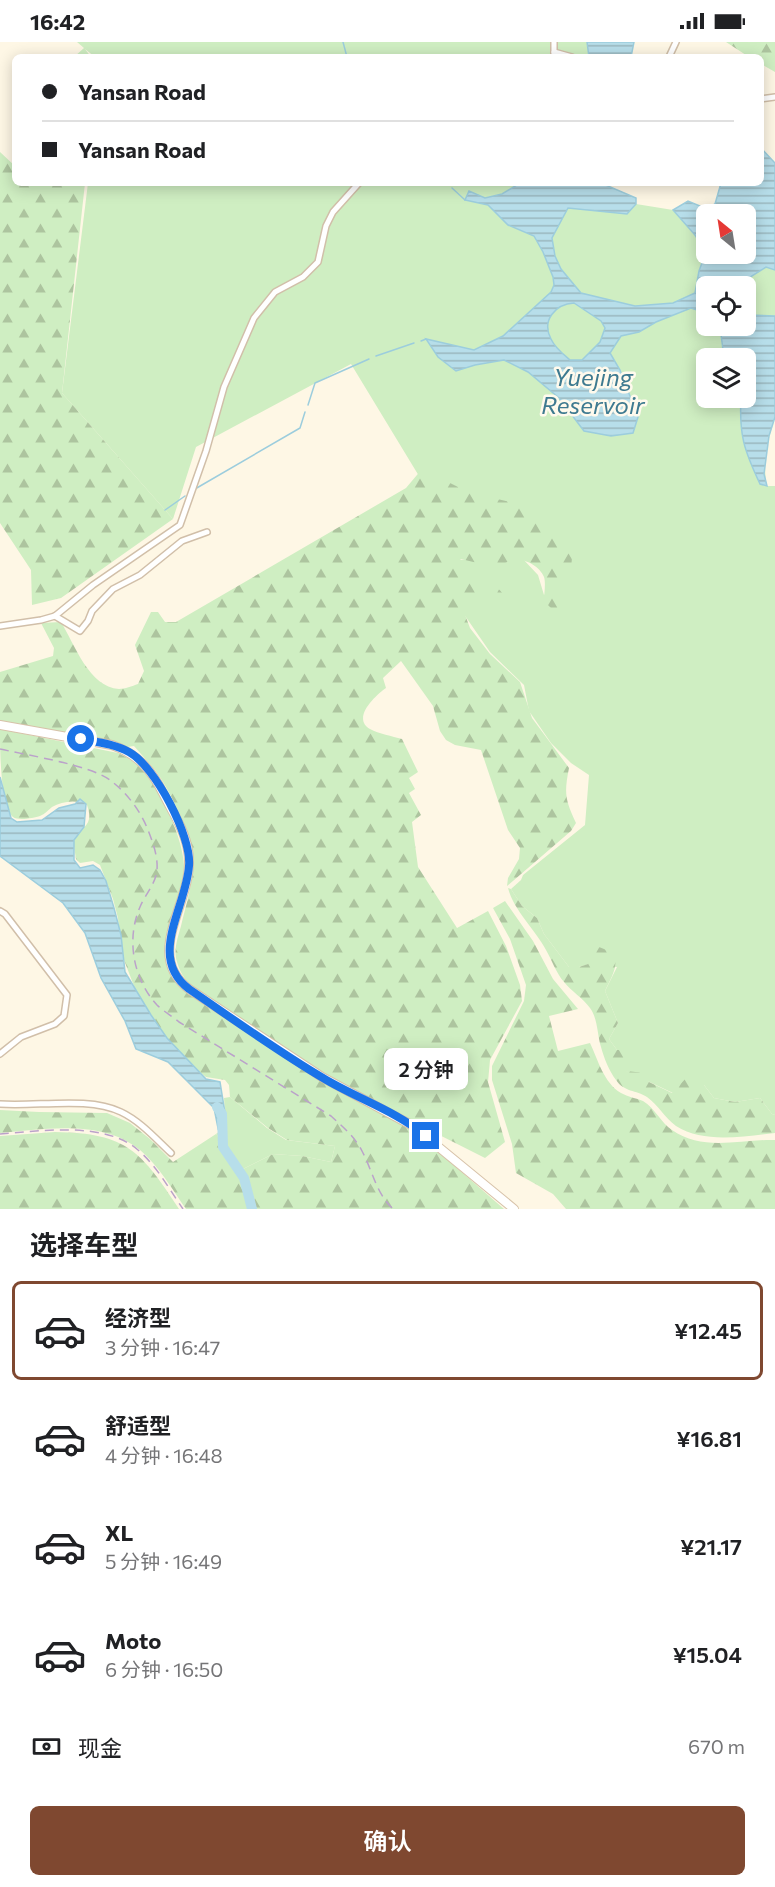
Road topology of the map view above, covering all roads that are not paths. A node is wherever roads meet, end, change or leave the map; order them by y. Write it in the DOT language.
graph roads {
  1 [pos="554,42"];
  2 [pos="554,54"];
  3 [pos="357,186"];
  4 [pos="207,532"];
  5 [pos="55,616"];
  6 [pos="0,626"];
  7 [pos="0,725"];
  8 [pos="0,911"];
  9 [pos="0,1054"];
  10 [pos="0,1104"];
  11 [pos="171,1153"];
  12 [pos="514,1209"];
  1 -- 2 [label="street"];
  3 -- 5 [label="street"];
  4 -- 5 [label="street"];
  5 -- 6 [label="street"];
  7 -- 12 [label="main road"];
  8 -- 9 [label="street"];
  10 -- 11 [label="street"];
}
